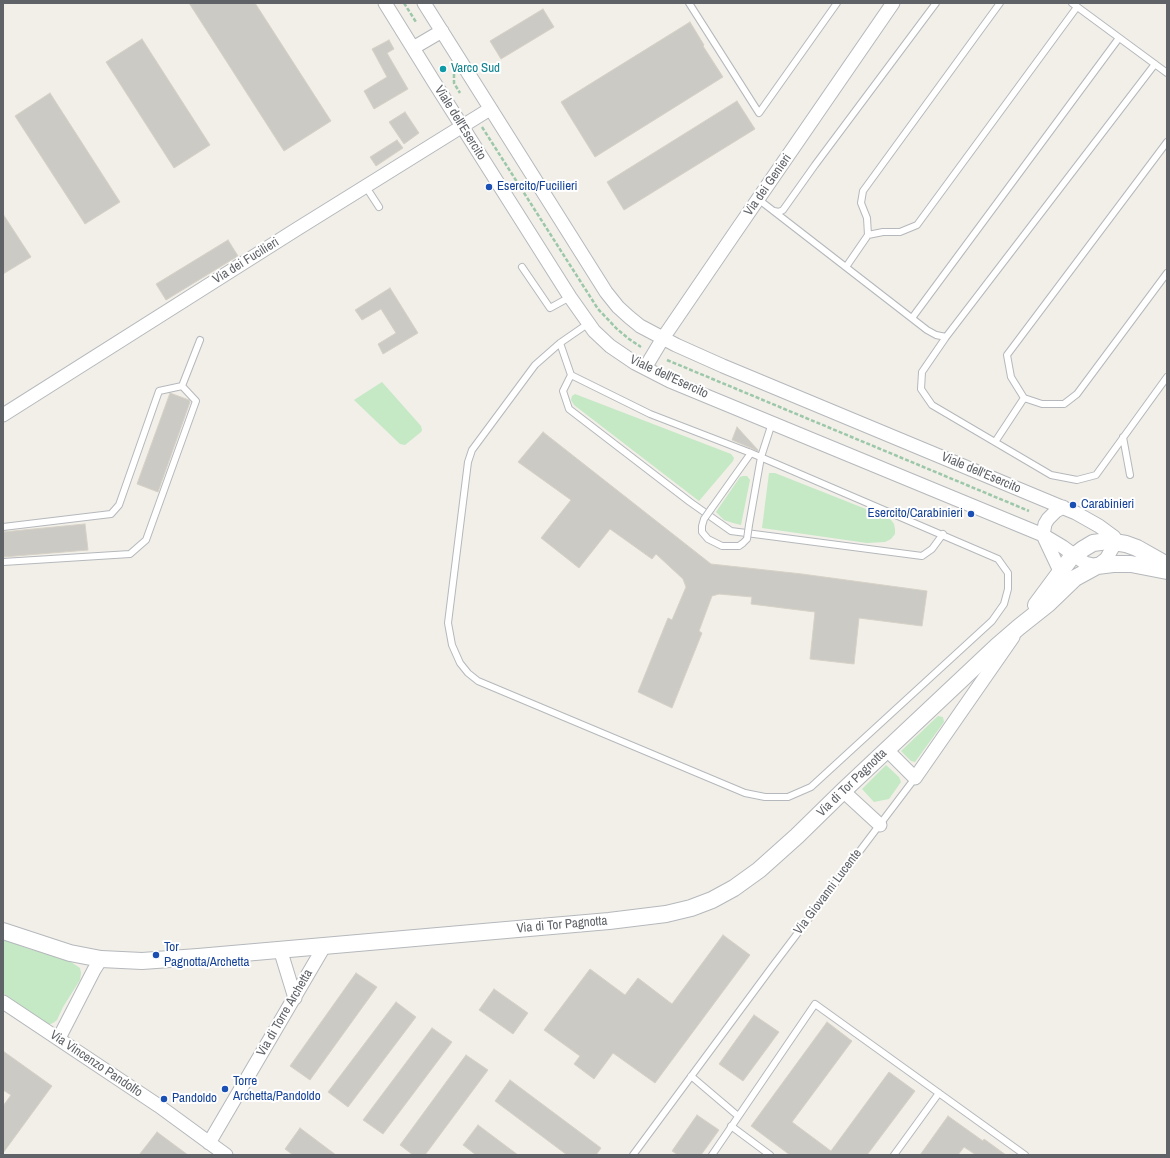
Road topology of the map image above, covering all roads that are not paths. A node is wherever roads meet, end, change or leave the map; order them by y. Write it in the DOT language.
graph roads {
  1 [pos="385,3"];
  2 [pos="424,3"];
  3 [pos="689,3"];
  4 [pos="837,3"];
  5 [pos="893,3"];
  6 [pos="936,3"];
  7 [pos="1000,3"];
  8 [pos="1074,5"];
  9 [pos="442,31"];
  10 [pos="1119,38"];
  11 [pos="413,48"];
  12 [pos="1155,64"];
  13 [pos="1167,73"];
  14 [pos="490,109"];
  15 [pos="462,127"];
  16 [pos="1167,142"];
  17 [pos="366,187"];
  18 [pos="758,199"];
  19 [pos="379,207"];
  20 [pos="774,211"];
  21 [pos="868,235"];
  22 [pos="846,266"];
  23 [pos="522,267"];
  24 [pos="1167,273"];
  25 [pos="570,297"];
  26 [pos="912,318"];
  27 [pos="589,323"];
  28 [pos="946,337"];
  29 [pos="663,338"];
  30 [pos="200,340"];
  31 [pos="560,343"];
  32 [pos="645,368"];
  33 [pos="571,375"];
  34 [pos="1167,377"];
  35 [pos="182,386"];
  36 [pos="1024,398"];
  37 [pos="3,415"];
  38 [pos="773,423"];
  39 [pos="1123,437"];
  40 [pos="995,442"];
  41 [pos="751,453"];
  42 [pos="761,457"];
  43 [pos="1130,475"];
  44 [pos="1063,507"];
  45 [pos="3,527"];
  46 [pos="943,534"];
  47 [pos="1043,535"];
  48 [pos="1116,542"];
  49 [pos="1074,555"];
  50 [pos="3,562"];
  51 [pos="1167,565"];
  52 [pos="1097,566"];
  53 [pos="1060,571"];
  54 [pos="1167,571"];
  55 [pos="1019,627"];
  56 [pos="887,750"];
  57 [pos="915,778"];
  58 [pos="843,791"];
  59 [pos="880,825"];
  60 [pos="3,931"];
  61 [pos="325,946"];
  62 [pos="280,950"];
  63 [pos="101,959"];
  64 [pos="294,998"];
  65 [pos="3,1002"];
  66 [pos="59,1038"];
  67 [pos="691,1076"];
  68 [pos="939,1093"];
  69 [pos="738,1116"];
  70 [pos="731,1126"];
  71 [pos="210,1143"];
  72 [pos="226,1155"];
  73 [pos="633,1155"];
  74 [pos="712,1155"];
  75 [pos="770,1155"];
  76 [pos="894,1155"];
  77 [pos="1025,1155"];
  1 -- 11 [label="street, Viale dell'Esercito"];
  2 -- 9 [label="street, Viale dell'Esercito"];
  3 -- 4 [label="lane"];
  5 -- 18 [label="street, Via dei Genieri"];
  6 -- 20 [label="lane"];
  7 -- 21 [label="lane"];
  8 -- 10 [label="lane"];
  8 -- 21 [label="lane"];
  9 -- 11 [label="street"];
  9 -- 14 [label="street, Viale dell'Esercito"];
  10 -- 12 [label="lane"];
  10 -- 26 [label="lane"];
  11 -- 15 [label="street, Viale dell'Esercito"];
  12 -- 13 [label="lane"];
  12 -- 28 [label="lane"];
  14 -- 15 [label="street, Via dei Fucilieri"];
  14 -- 29 [label="street, Viale dell'Esercito"];
  15 -- 17 [label="street, Via dei Fucilieri"];
  15 -- 25 [label="street, Viale dell'Esercito"];
  16 -- 36 [label="lane"];
  17 -- 19 [label="lane"];
  17 -- 37 [label="street, Via dei Fucilieri"];
  18 -- 20 [label="lane"];
  18 -- 29 [label="street, Via dei Genieri"];
  20 -- 22 [label="lane"];
  21 -- 22 [label="lane"];
  22 -- 26 [label="lane"];
  23 -- 25 [label="lane"];
  24 -- 36 [label="lane"];
  25 -- 27 [label="street, Viale dell'Esercito"];
  26 -- 28 [label="lane"];
  27 -- 31 [label="lane"];
  27 -- 32 [label="street, Viale dell'Esercito"];
  28 -- 40 [label="lane"];
  29 -- 32 [label="street, Via dei Genieri"];
  29 -- 44 [label="street, Viale dell'Esercito"];
  30 -- 35 [label="lane"];
  31 -- 33 [label="lane"];
  31 -- 46 [label="lane"];
  32 -- 38 [label="street, Viale dell'Esercito"];
  33 -- 41 [label="lane"];
  33 -- 46 [label="lane"];
  34 -- 39 [label="lane"];
  35 -- 45 [label="lane"];
  35 -- 50 [label="lane"];
  36 -- 40 [label="lane"];
  38 -- 42 [label="lane"];
  38 -- 47 [label="street, Viale dell'Esercito"];
  39 -- 40 [label="lane"];
  39 -- 43 [label="lane"];
  41 -- 42 [label="lane"];
  41 -- 42 [label="lane, bridge"];
  42 -- 46 [label="lane"];
  44 -- 47 [label="street"];
  44 -- 48 [label="street, Viale dell'Esercito"];
  47 -- 49 [label="street, Viale dell'Esercito"];
  47 -- 53 [label="street"];
  48 -- 49 [label="street, Via di Tor Pagnotta"];
  48 -- 51 [label="street, Via di Tor Pagnotta"];
  48 -- 52 [label="street"];
  49 -- 52 [label="street, Viale dell'Esercito"];
  49 -- 53 [label="street, Via di Tor Pagnotta"];
  52 -- 54 [label="street, Via di Tor Pagnotta"];
  52 -- 55 [label="street, Via di Tor Pagnotta"];
  53 -- 55 [label="street, Via di Tor Pagnotta"];
  55 -- 56 [label="street, Via di Tor Pagnotta"];
  55 -- 57 [label="street, Via Giovanni Lucente"];
  56 -- 57 [label="street"];
  56 -- 58 [label="street, Via di Tor Pagnotta"];
  57 -- 59 [label="lane, Via Giovanni Lucente"];
  58 -- 59 [label="street"];
  58 -- 61 [label="street, Via di Tor Pagnotta"];
  59 -- 67 [label="lane, Via Giovanni Lucente"];
  60 -- 63 [label="street, Via di Tor Pagnotta"];
  61 -- 62 [label="street, Via di Tor Pagnotta"];
  61 -- 64 [label="street, Via di Torre Archetta"];
  62 -- 63 [label="street, Via di Tor Pagnotta"];
  62 -- 64 [label="street"];
  63 -- 66 [label="street"];
  64 -- 71 [label="street, Via di Torre Archetta"];
  65 -- 66 [label="street, Via Vincenzo Pandolfo"];
  66 -- 71 [label="street, Via Vincenzo Pandolfo"];
  67 -- 69 [label="lane"];
  67 -- 73 [label="lane, Via Giovanni Lucente"];
  68 -- 69 [label="lane"];
  68 -- 76 [label="lane"];
  68 -- 77 [label="lane"];
  69 -- 70 [label="lane"];
  70 -- 74 [label="lane"];
  70 -- 75 [label="lane"];
  71 -- 72 [label="street, Via Vincenzo Pandolfo"];
}
